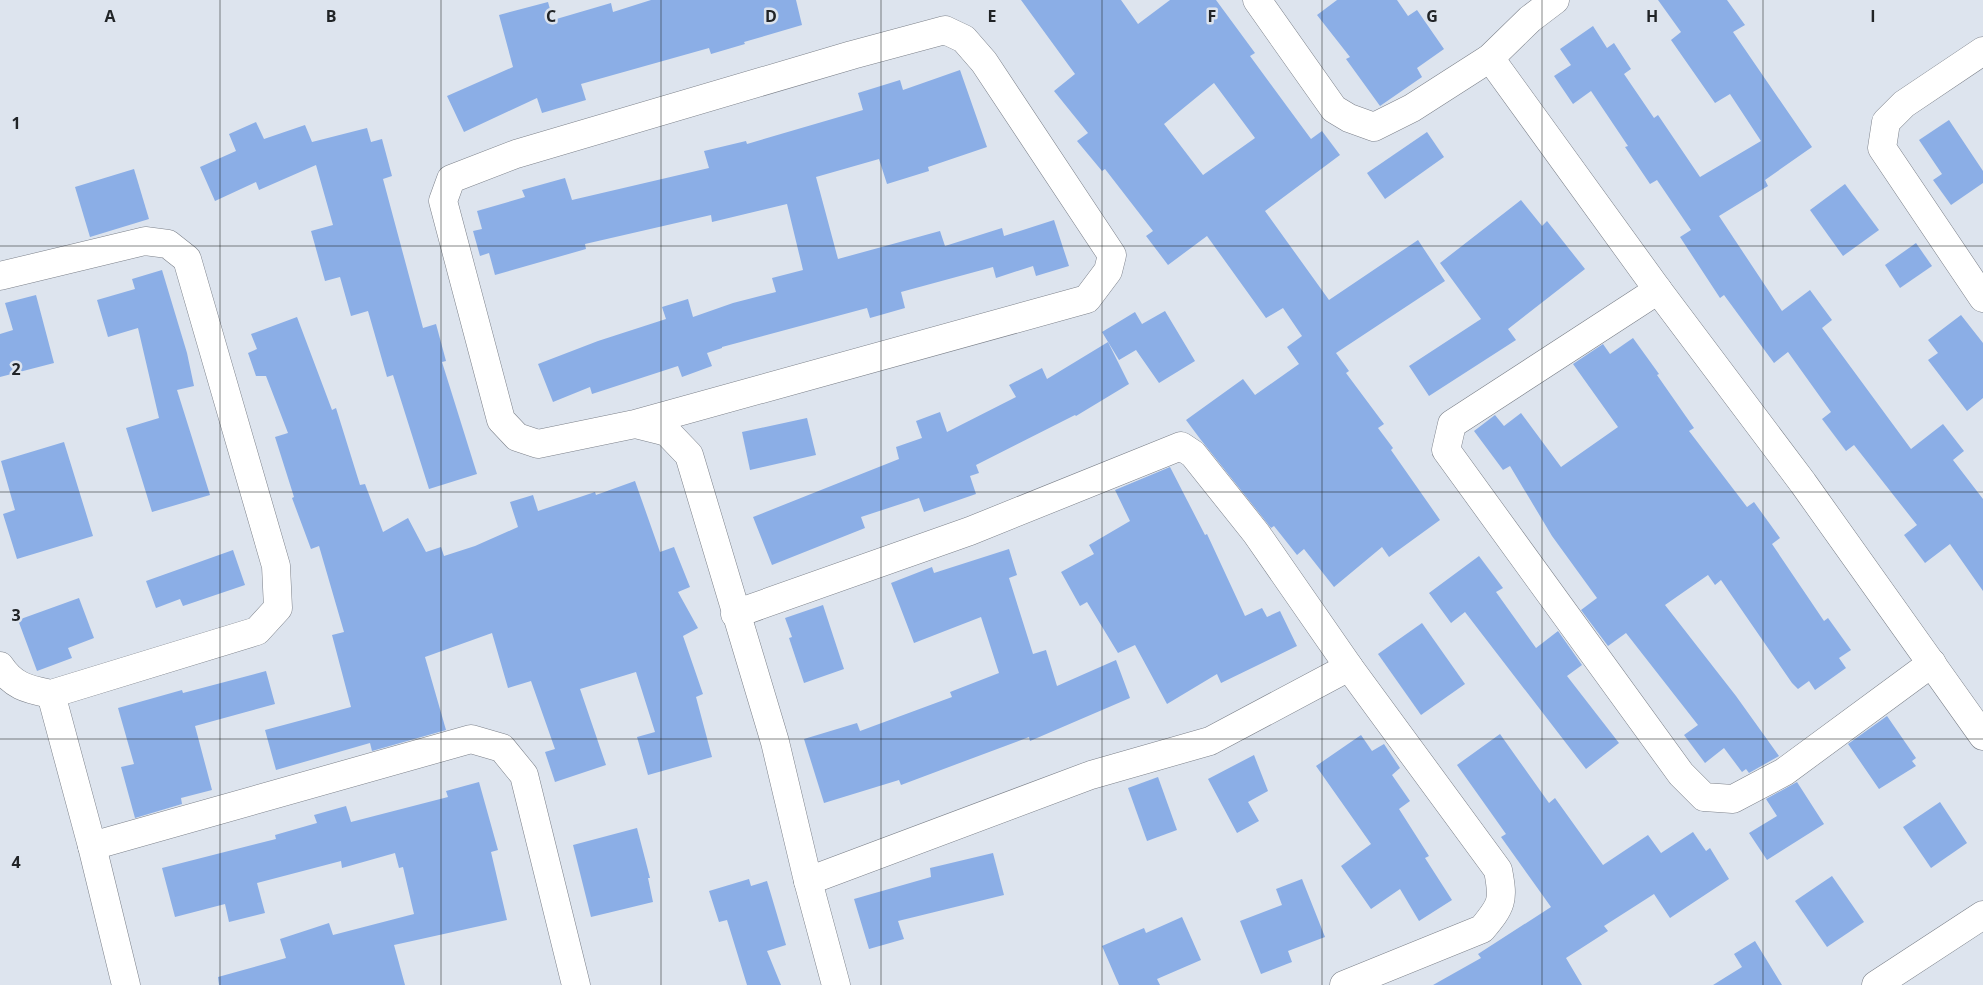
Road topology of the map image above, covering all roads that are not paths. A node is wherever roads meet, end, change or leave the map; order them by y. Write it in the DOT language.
graph roads {
  1 [pos="1257,0"];
  2 [pos="1555,0"];
  3 [pos="1983,51"];
  4 [pos="1490,58"];
  5 [pos="0,276"];
  6 [pos="1658,290"];
  7 [pos="1983,298"];
  8 [pos="635,424"];
  9 [pos="735,614"];
  10 [pos="1932,662"];
  11 [pos="0,666"];
  12 [pos="1349,667"];
  13 [pos="51,694"];
  14 [pos="1983,736"];
  15 [pos="92,846"];
  16 [pos="808,881"];
  17 [pos="1983,915"];
  18 [pos="126,985"];
  19 [pos="576,985"];
  20 [pos="836,985"];
  21 [pos="1344,985"];
  22 [pos="1876,985"];
  1 -- 4 [label="street"];
  2 -- 4 [label="street"];
  3 -- 7 [label="street"];
  4 -- 6 [label="street"];
  5 -- 13 [label="street"];
  6 -- 10 [label="street"];
  6 -- 10 [label="street"];
  8 -- 8 [label="street"];
  8 -- 9 [label="street"];
  9 -- 12 [label="street"];
  9 -- 16 [label="street"];
  10 -- 14 [label="street"];
  11 -- 13 [label="street"];
  12 -- 16 [label="street"];
  12 -- 21 [label="street"];
  13 -- 15 [label="street"];
  15 -- 18 [label="street"];
  15 -- 19 [label="street"];
  16 -- 20 [label="street"];
  17 -- 22 [label="street"];
}
